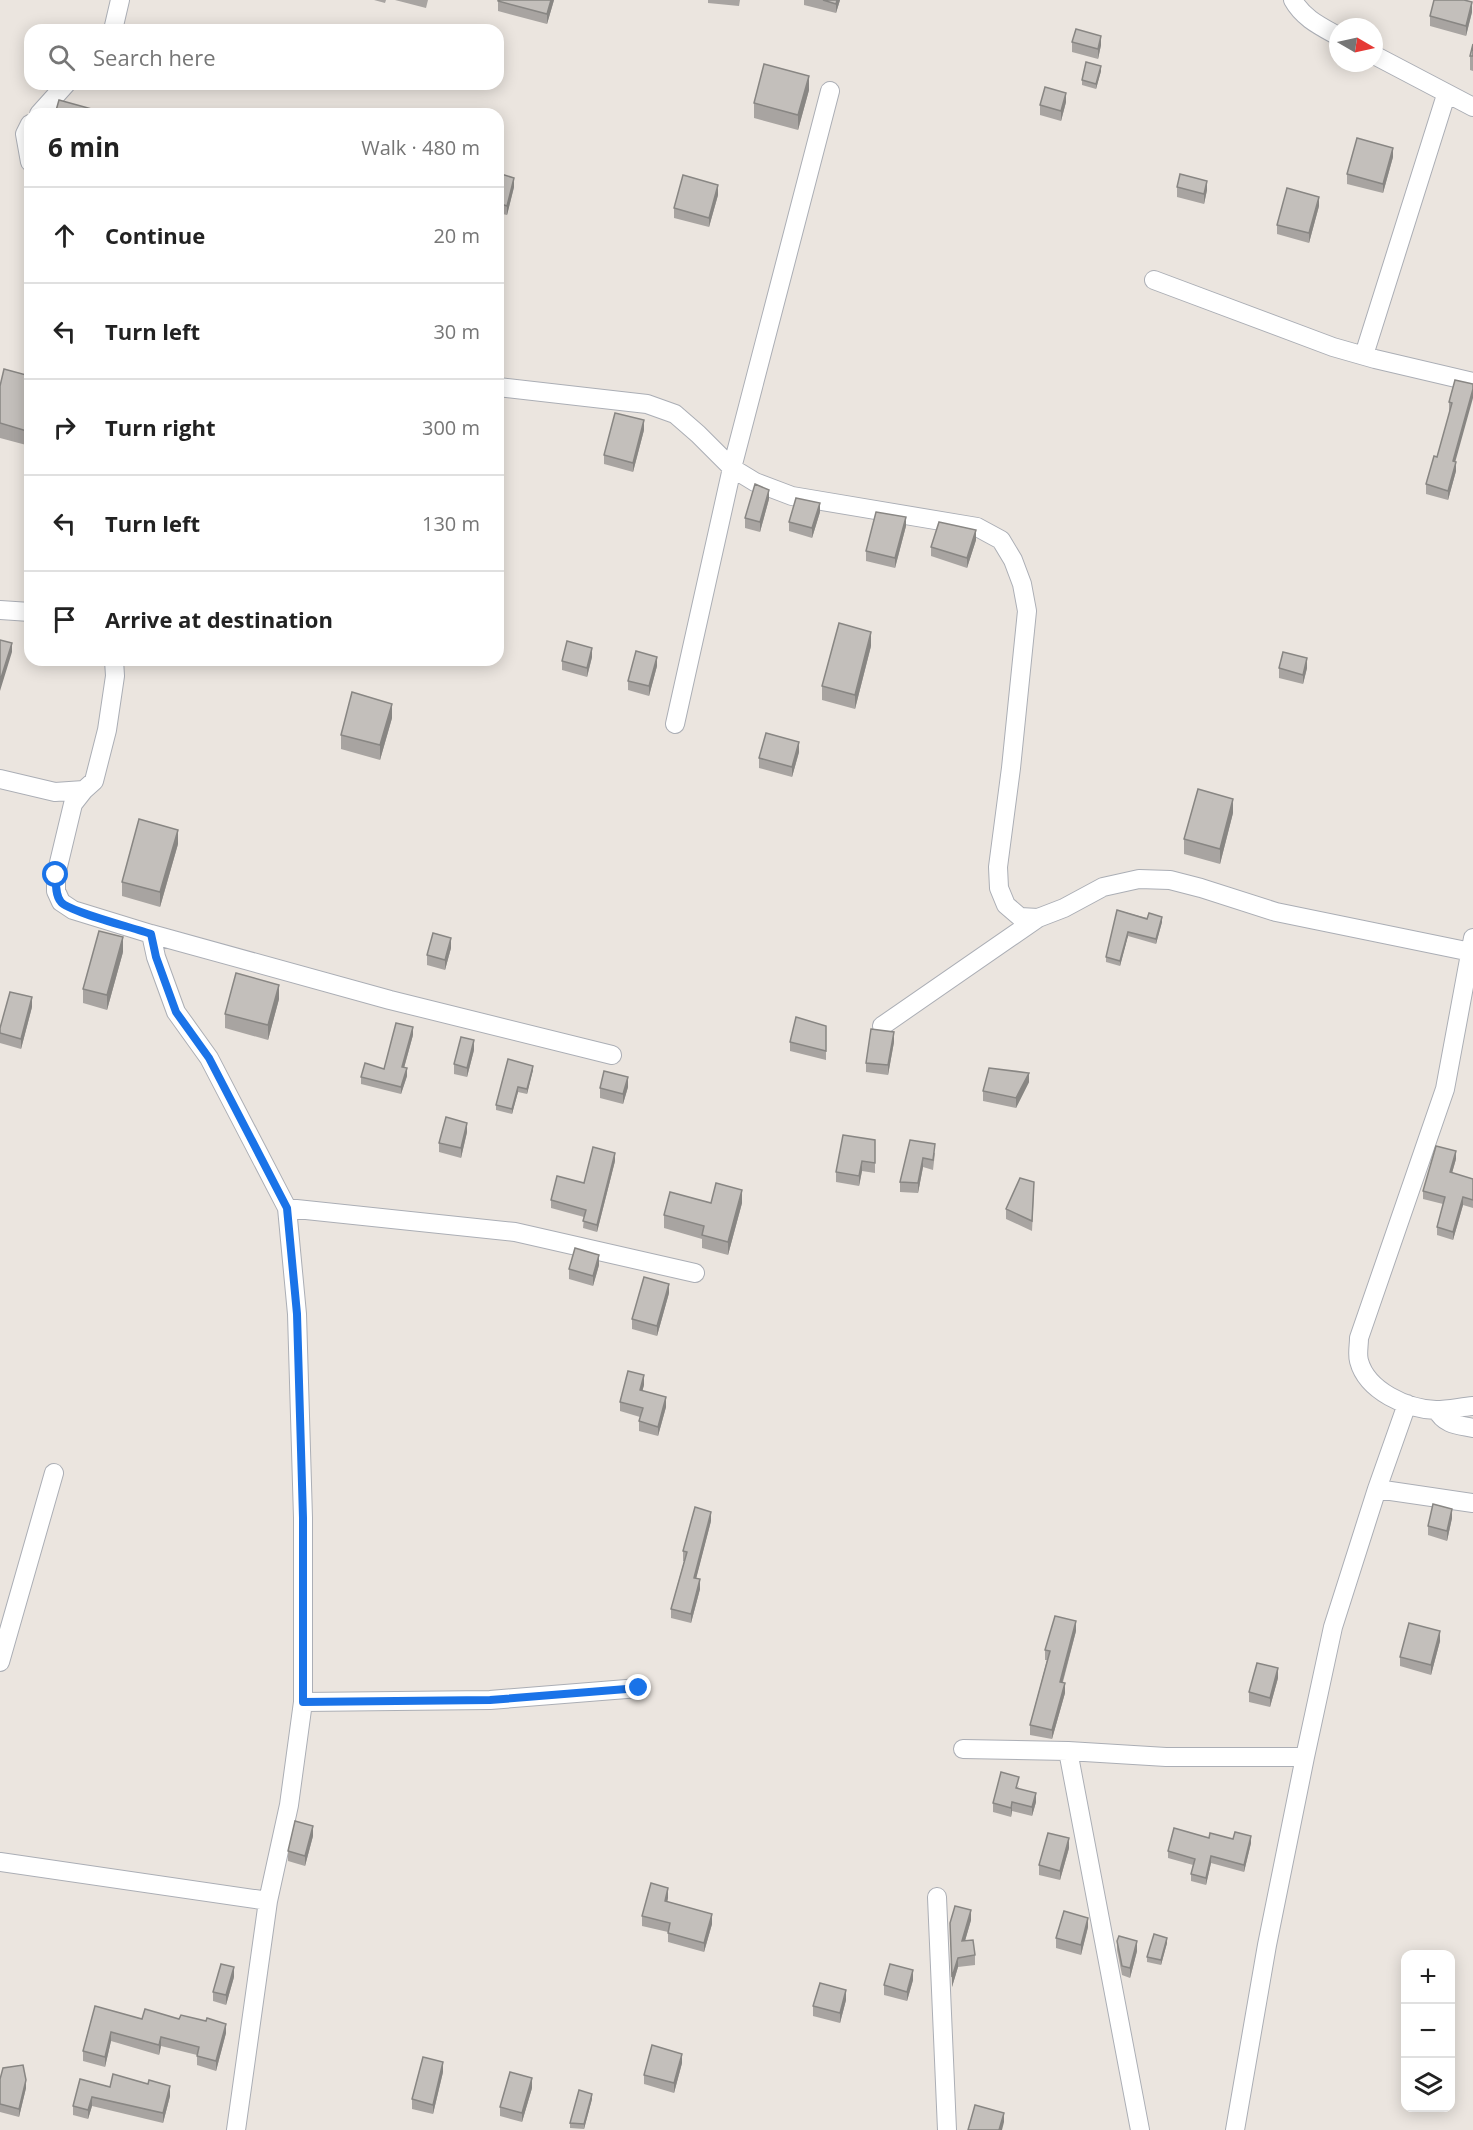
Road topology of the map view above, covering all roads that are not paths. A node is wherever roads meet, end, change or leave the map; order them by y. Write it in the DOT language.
graph roads {
  1 [pos="120,0"];
  2 [pos="1293,0"];
  3 [pos="114,24"];
  4 [pos="1329,31"];
  5 [pos="1383,60"];
  6 [pos="61,90"];
  7 [pos="830,91"];
  8 [pos="1446,95"];
  9 [pos="1473,107"];
  10 [pos="44,108"];
  11 [pos="1154,280"];
  12 [pos="1364,355"];
  13 [pos="1473,382"];
  14 [pos="504,388"];
  15 [pos="732,468"];
  16 [pos="0,610"];
  17 [pos="24,612"];
  18 [pos="114,666"];
  19 [pos="675,724"];
  20 [pos="0,779"];
  21 [pos="84,790"];
  22 [pos="1038,918"];
  23 [pos="151,934"];
  24 [pos="1472,945"];
  25 [pos="882,1026"];
  26 [pos="612,1055"];
  27 [pos="287,1208"];
  28 [pos="695,1273"];
  29 [pos="1407,1404"];
  30 [pos="1473,1406"];
  31 [pos="1437,1410"];
  32 [pos="1473,1428"];
  33 [pos="54,1473"];
  34 [pos="1377,1489"];
  35 [pos="1473,1503"];
  36 [pos="0,1662"];
  37 [pos="639,1688"];
  38 [pos="303,1702"];
  39 [pos="963,1749"];
  40 [pos="1068,1751"];
  41 [pos="1305,1757"];
  42 [pos="0,1862"];
  43 [pos="937,1898"];
  44 [pos="268,1901"];
  45 [pos="236,2130"];
  46 [pos="947,2130"];
  47 [pos="1140,2130"];
  48 [pos="1235,2130"];
  1 -- 3 [label="street"];
  2 -- 4 [label="street"];
  5 -- 8 [label="street"];
  6 -- 10 [label="street"];
  7 -- 15 [label="street"];
  8 -- 9 [label="street"];
  8 -- 12 [label="street"];
  11 -- 12 [label="street"];
  12 -- 13 [label="street"];
  14 -- 15 [label="street"];
  15 -- 19 [label="street"];
  15 -- 22 [label="street"];
  16 -- 17 [label="street"];
  18 -- 21 [label="street"];
  20 -- 21 [label="street"];
  21 -- 23 [label="street"];
  22 -- 24 [label="street"];
  22 -- 25 [label="street"];
  23 -- 26 [label="street"];
  23 -- 27 [label="street"];
  24 -- 29 [label="street"];
  27 -- 28 [label="street"];
  27 -- 38 [label="street"];
  29 -- 31 [label="street"];
  29 -- 34 [label="street"];
  30 -- 31 [label="street"];
  31 -- 32 [label="street"];
  33 -- 36 [label="street"];
  34 -- 35 [label="street"];
  34 -- 41 [label="street"];
  37 -- 38 [label="street"];
  38 -- 44 [label="street"];
  39 -- 40 [label="street"];
  40 -- 41 [label="street"];
  40 -- 47 [label="street"];
  41 -- 48 [label="street"];
  42 -- 44 [label="street"];
  43 -- 46 [label="street"];
  44 -- 45 [label="street"];
}
